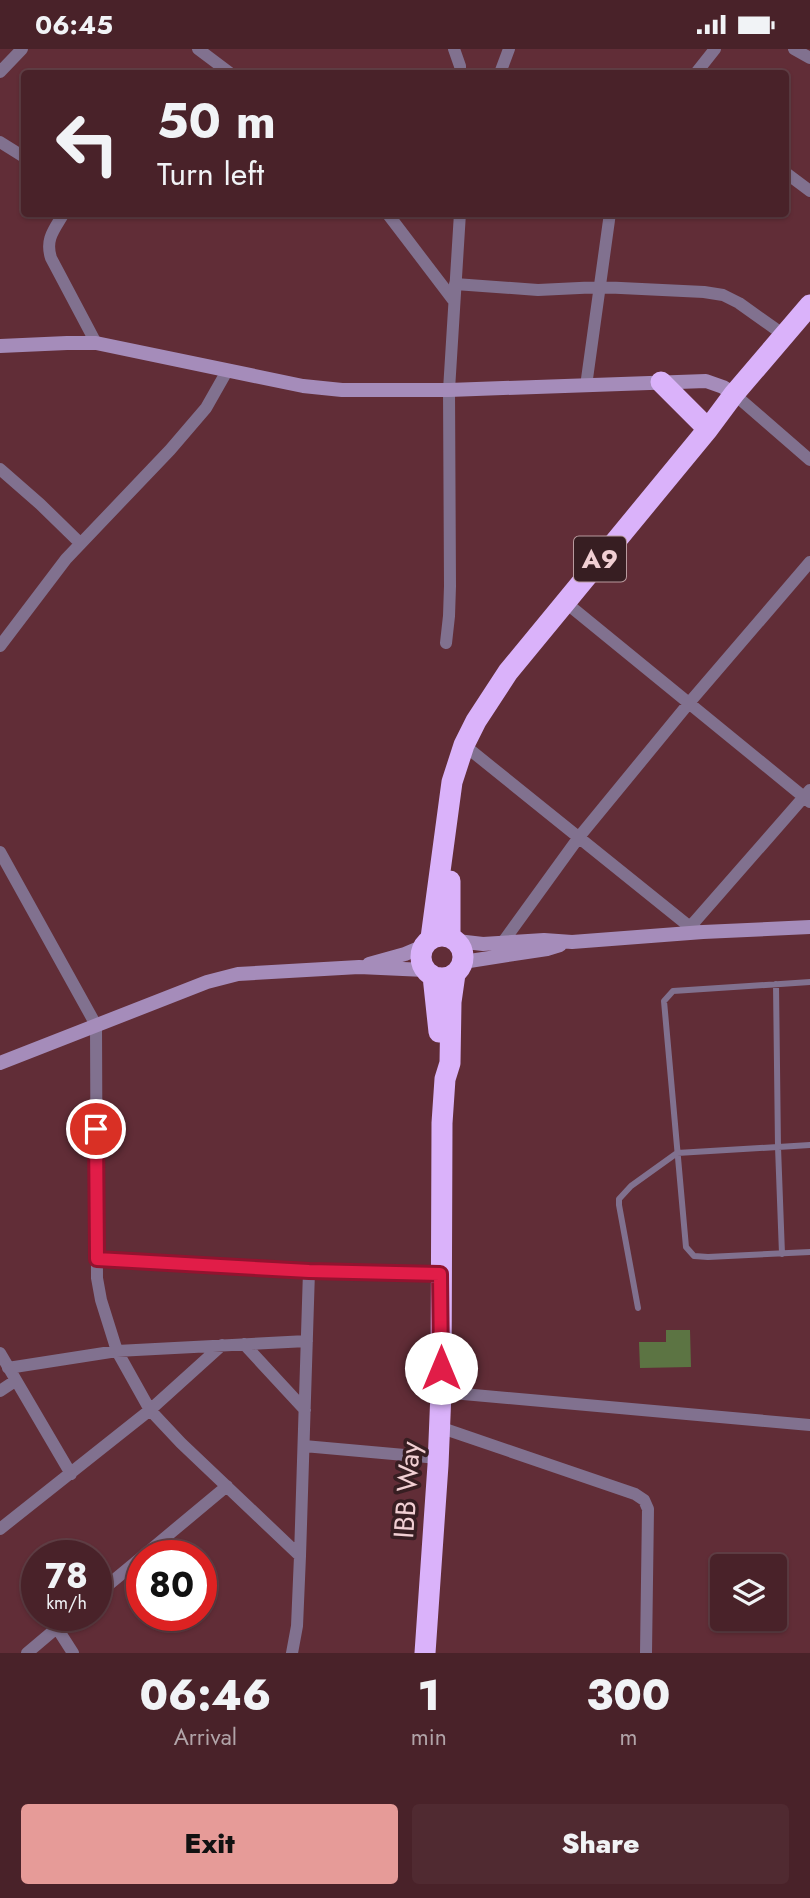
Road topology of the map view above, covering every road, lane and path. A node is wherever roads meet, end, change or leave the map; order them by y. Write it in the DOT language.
graph roads {
  1 [pos="22,49"];
  2 [pos="198,49"];
  3 [pos="454,49"];
  4 [pos="509,49"];
  5 [pos="715,49"];
  6 [pos="794,49"];
  7 [pos="810,58"];
  8 [pos="226,70"];
  9 [pos="460,70"];
  10 [pos="501,70"];
  11 [pos="698,70"];
  12 [pos="0,72"];
  13 [pos="0,142"];
  14 [pos="21,155"];
  15 [pos="789,175"];
  16 [pos="810,191"];
  17 [pos="62,217"];
  18 [pos="390,217"];
  19 [pos="460,217"];
  20 [pos="609,217"];
  21 [pos="455,283"];
  22 [pos="600,287"];
  23 [pos="454,301"];
  24 [pos="810,305"];
  25 [pos="785,335"];
  26 [pos="96,343"];
  27 [pos="0,346"];
  28 [pos="227,371"];
  29 [pos="661,382"];
  30 [pos="586,386"];
  31 [pos="449,390"];
  32 [pos="734,394"];
  33 [pos="708,429"];
  34 [pos="810,460"];
  35 [pos="0,468"];
  36 [pos="80,543"];
  37 [pos="810,562"];
  38 [pos="565,602"];
  39 [pos="446,643"];
  40 [pos="0,646"];
  41 [pos="689,703"];
  42 [pos="464,745"];
  43 [pos="808,796"];
  44 [pos="579,837"];
  45 [pos="0,852"];
  46 [pos="810,927"];
  47 [pos="696,930"];
  48 [pos="440,941"];
  49 [pos="503,942"];
  50 [pos="572,942"];
  51 [pos="359,967"];
  52 [pos="459,968"];
  53 [pos="429,973"];
  54 [pos="810,982"];
  55 [pos="776,984"];
  56 [pos="96,1025"];
  57 [pos="0,1063"];
  58 [pos="445,1079"];
  59 [pos="810,1145"];
  60 [pos="778,1147"];
  61 [pos="677,1153"];
  62 [pos="810,1252"];
  63 [pos="782,1254"];
  64 [pos="97,1259"];
  65 [pos="309,1271"];
  66 [pos="440,1274"];
  67 [pos="638,1308"];
  68 [pos="307,1341"];
  69 [pos="244,1344"];
  70 [pos="222,1345"];
  71 [pos="117,1351"];
  72 [pos="0,1353"];
  73 [pos="8,1368"];
  74 [pos="15,1381"];
  75 [pos="0,1391"];
  76 [pos="441,1392"];
  77 [pos="305,1409"];
  78 [pos="150,1410"];
  79 [pos="810,1426"];
  80 [pos="439,1427"];
  81 [pos="304,1446"];
  82 [pos="438,1458"];
  83 [pos="71,1474"];
  84 [pos="227,1486"];
  85 [pos="0,1529"];
  86 [pos="162,1540"];
  87 [pos="300,1556"];
  88 [pos="126,1570"];
  89 [pos="112,1582"];
  90 [pos="53,1631"];
  91 [pos="59,1631"];
  92 [pos="27,1653"];
  93 [pos="73,1653"];
  94 [pos="292,1653"];
  95 [pos="425,1653"];
  96 [pos="646,1653"];
  1 -- 12 [label="street"];
  2 -- 8 [label="street"];
  3 -- 9 [label="street"];
  4 -- 10 [label="street"];
  5 -- 11 [label="street"];
  6 -- 7 [label="street"];
  13 -- 14 [label="street"];
  15 -- 16 [label="street"];
  17 -- 26 [label="street"];
  18 -- 23 [label="street"];
  19 -- 21 [label="street"];
  20 -- 22 [label="street"];
  21 -- 22 [label="street"];
  21 -- 23 [label="street"];
  22 -- 25 [label="street"];
  22 -- 30 [label="street"];
  23 -- 31 [label="street"];
  24 -- 25 [label="highway, A9"];
  25 -- 32 [label="highway, A9"];
  26 -- 27 [label="street"];
  26 -- 28 [label="street"];
  28 -- 31 [label="street"];
  28 -- 36 [label="street"];
  29 -- 30 [label="street"];
  29 -- 32 [label="street"];
  29 -- 33 [label="highway"];
  30 -- 31 [label="street"];
  31 -- 39 [label="street"];
  32 -- 33 [label="highway, A9"];
  32 -- 34 [label="street"];
  33 -- 38 [label="highway, A9"];
  35 -- 36 [label="street"];
  36 -- 40 [label="street"];
  37 -- 41 [label="street"];
  38 -- 41 [label="street"];
  38 -- 42 [label="highway, A9"];
  41 -- 43 [label="street"];
  41 -- 44 [label="street"];
  42 -- 44 [label="street"];
  42 -- 48 [label="highway, A9"];
  43 -- 47 [label="street"];
  44 -- 47 [label="street"];
  44 -- 49 [label="street"];
  45 -- 56 [label="street"];
  46 -- 47 [label="street"];
  47 -- 50 [label="street"];
  48 -- 49 [label="street"];
  48 -- 51 [label="street"];
  48 -- 52 [label="highway, A9"];
  48 -- 53 [label="highway, A9"];
  49 -- 50 [label="street"];
  50 -- 52 [label="street"];
  51 -- 53 [label="street"];
  51 -- 56 [label="street"];
  52 -- 53 [label="highway"];
  52 -- 58 [label="highway, A9"];
  53 -- 58 [label="highway, A9"];
  54 -- 55 [label="lane"];
  55 -- 60 [label="lane"];
  55 -- 61 [label="lane"];
  56 -- 57 [label="street"];
  56 -- 64 [label="street"];
  58 -- 66 [label="highway, IBB Way / A9"];
  59 -- 60 [label="lane"];
  60 -- 61 [label="lane"];
  60 -- 63 [label="lane"];
  61 -- 63 [label="lane"];
  61 -- 67 [label="lane"];
  62 -- 63 [label="lane"];
  64 -- 65 [label="street"];
  64 -- 71 [label="street"];
  65 -- 66 [label="street"];
  65 -- 68 [label="street"];
  66 -- 76 [label="highway, IBB Way / A9"];
  68 -- 69 [label="street"];
  68 -- 77 [label="street"];
  69 -- 70 [label="street"];
  69 -- 77 [label="street"];
  70 -- 71 [label="street"];
  70 -- 78 [label="street"];
  71 -- 73 [label="street"];
  71 -- 78 [label="street"];
  72 -- 73 [label="street"];
  73 -- 74 [label="street"];
  74 -- 75 [label="street"];
  74 -- 83 [label="street"];
  76 -- 79 [label="street"];
  76 -- 80 [label="highway, IBB Way / A9"];
  77 -- 81 [label="street"];
  78 -- 83 [label="street"];
  78 -- 84 [label="street"];
  80 -- 82 [label="highway, IBB Way / A9"];
  80 -- 96 [label="street"];
  81 -- 82 [label="street"];
  81 -- 87 [label="street"];
  82 -- 95 [label="highway, IBB Way / A9"];
  83 -- 85 [label="street"];
  84 -- 86 [label="street"];
  84 -- 87 [label="street"];
  87 -- 94 [label="street"];
  88 -- 89 [label="street"];
  90 -- 92 [label="street"];
  91 -- 93 [label="street"];
}
